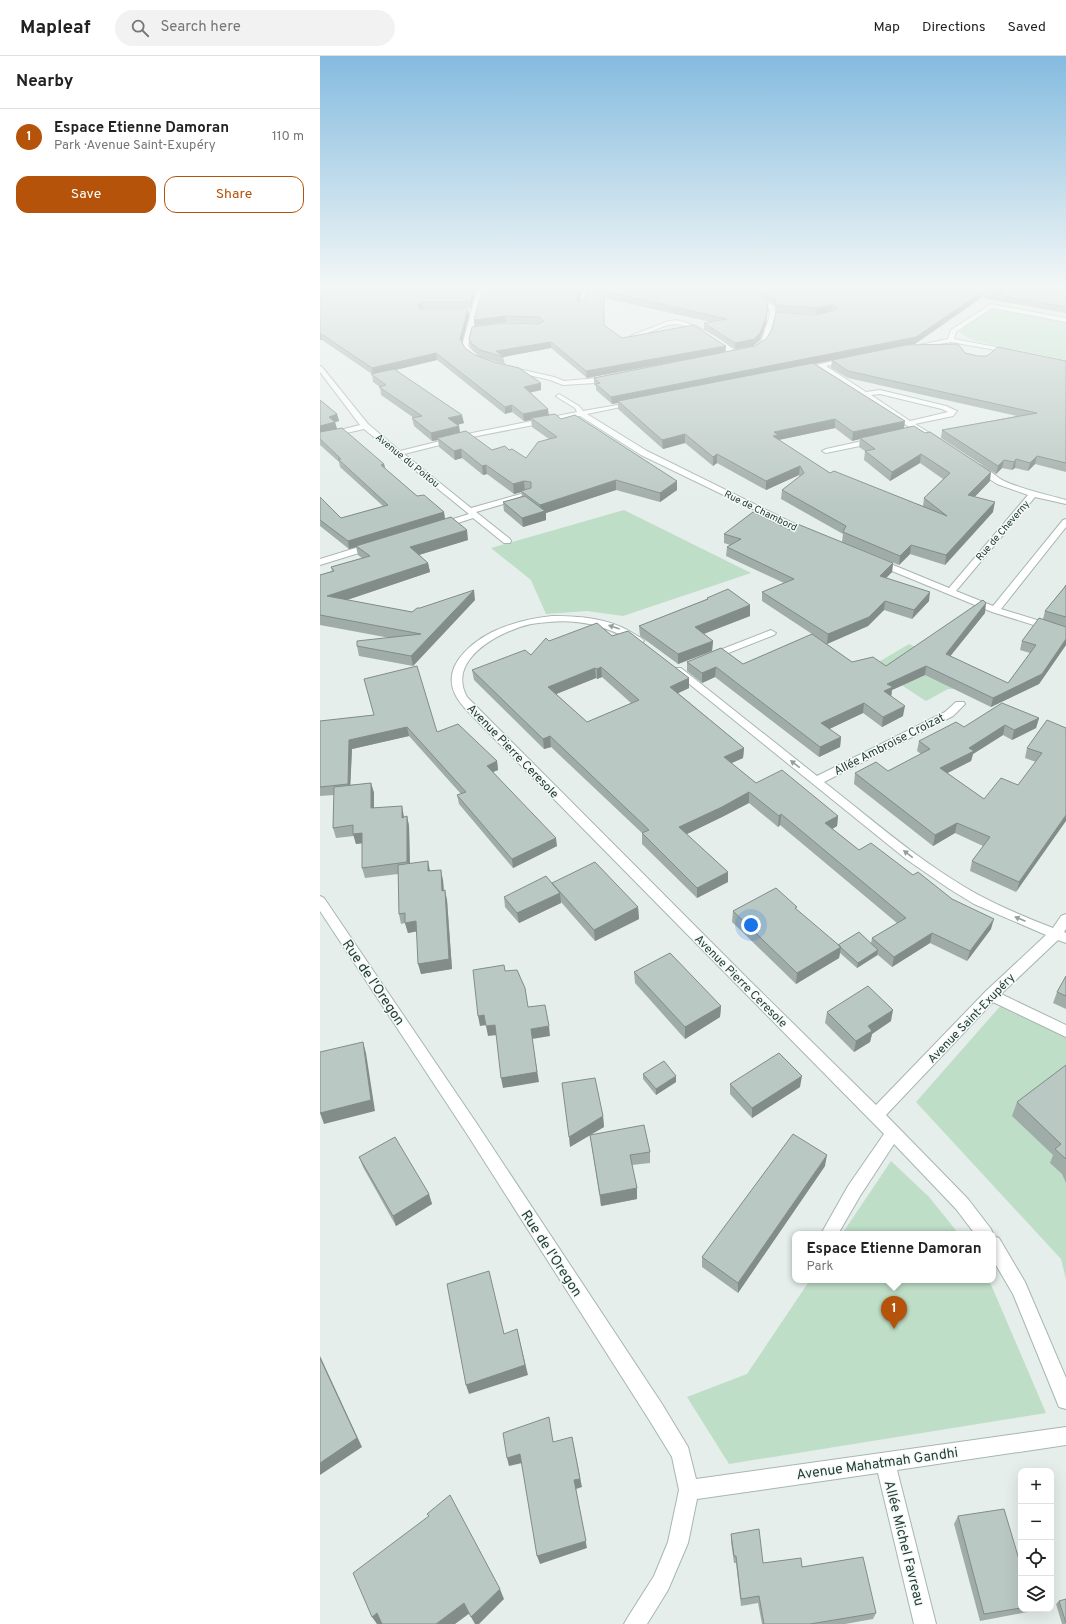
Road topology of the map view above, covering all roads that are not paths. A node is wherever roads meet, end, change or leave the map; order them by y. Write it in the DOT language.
graph roads {
  1 [pos="839,361"];
  2 [pos="820,365"];
  3 [pos="504,367"];
  4 [pos="320,368"];
  5 [pos="797,370"];
  6 [pos="618,377"];
  7 [pos="563,383"];
  8 [pos="866,394"];
  9 [pos="559,396"];
  10 [pos="643,401"];
  11 [pos="582,414"];
  12 [pos="565,417"];
  13 [pos="910,423"];
  14 [pos="365,426"];
  15 [pos="920,429"];
  16 [pos="905,433"];
  17 [pos="320,438"];
  18 [pos="884,438"];
  19 [pos="946,447"];
  20 [pos="826,451"];
  21 [pos="399,453"];
  22 [pos="973,465"];
  23 [pos="528,494"];
  24 [pos="1033,494"];
  25 [pos="1066,502"];
  26 [pos="472,513"];
  27 [pos="1066,522"];
  28 [pos="430,529"];
  29 [pos="814,535"];
  30 [pos="507,541"];
  31 [pos="379,544"];
  32 [pos="871,559"];
  33 [pos="320,562"];
  34 [pos="950,592"];
  35 [pos="995,610"];
  36 [pos="1066,632"];
  37 [pos="771,633"];
  38 [pos="648,648"];
  39 [pos="666,661"];
  40 [pos="677,670"];
  41 [pos="960,704"];
  42 [pos="817,781"];
  43 [pos="320,901"];
  44 [pos="1066,919"];
  45 [pos="1061,936"];
  46 [pos="991,996"];
  47 [pos="1066,1031"];
  48 [pos="876,1116"];
  49 [pos="893,1133"];
  50 [pos="831,1231"];
  51 [pos="983,1231"];
  52 [pos="996,1249"];
  53 [pos="1066,1400"];
  54 [pos="1066,1436"];
  55 [pos="885,1462"];
  56 [pos="689,1490"];
  57 [pos="635,1624"];
  58 [pos="925,1624"];
  1 -- 2 [label="street"];
  2 -- 5 [label="street"];
  2 -- 8 [label="street"];
  3 -- 7 [label="street"];
  4 -- 14 [label="street, Avenue du Poitou"];
  6 -- 7 [label="street"];
  7 -- 9 [label="street"];
  8 -- 13 [label="street"];
  8 -- 13 [label="street"];
  9 -- 11 [label="street, Rue de Chambord"];
  9 -- 12 [label="street"];
  10 -- 11 [label="street"];
  11 -- 12 [label="street"];
  11 -- 29 [label="street, Rue de Chambord"];
  12 -- 21 [label="street"];
  13 -- 15 [label="street"];
  14 -- 17 [label="street"];
  14 -- 21 [label="street, Avenue du Poitou"];
  15 -- 16 [label="street"];
  15 -- 19 [label="street"];
  18 -- 20 [label="street"];
  21 -- 26 [label="street, Avenue du Poitou"];
  22 -- 24 [label="street"];
  23 -- 26 [label="street"];
  24 -- 25 [label="street, Rue de Cheverny"];
  24 -- 34 [label="street, Rue de Cheverny"];
  26 -- 28 [label="street"];
  26 -- 30 [label="street, Avenue du Poitou"];
  27 -- 35 [label="street"];
  31 -- 33 [label="street"];
  32 -- 34 [label="street"];
  34 -- 35 [label="street"];
  35 -- 36 [label="street"];
  37 -- 40 [label="street"];
  38 -- 48 [label="street, Avenue Pierre Ceresole, one-way"];
  39 -- 40 [label="street"];
  42 -- 40 [label="street, one-way"];
  41 -- 42 [label="street, Allée Ambroise Croizat"];
  45 -- 42 [label="street, one-way"];
  43 -- 56 [label="street, Rue de l'Oregon"];
  44 -- 45 [label="street, Avenue Saint-Exupéry"];
  45 -- 46 [label="street, Avenue Saint-Exupéry"];
  46 -- 47 [label="street"];
  46 -- 48 [label="street, Avenue Saint-Exupéry"];
  48 -- 49 [label="street, Avenue Pierre Ceresole"];
  49 -- 50 [label="street"];
  49 -- 51 [label="street, Avenue Pierre Ceresole"];
  52 -- 53 [label="street"];
  54 -- 55 [label="street, Avenue Mahatmah Gandhi"];
  55 -- 56 [label="street, Avenue Mahatmah Gandhi"];
  55 -- 58 [label="street, Allée Michel Favreau"];
  56 -- 57 [label="street, Rue de l'Oregon"];
}
